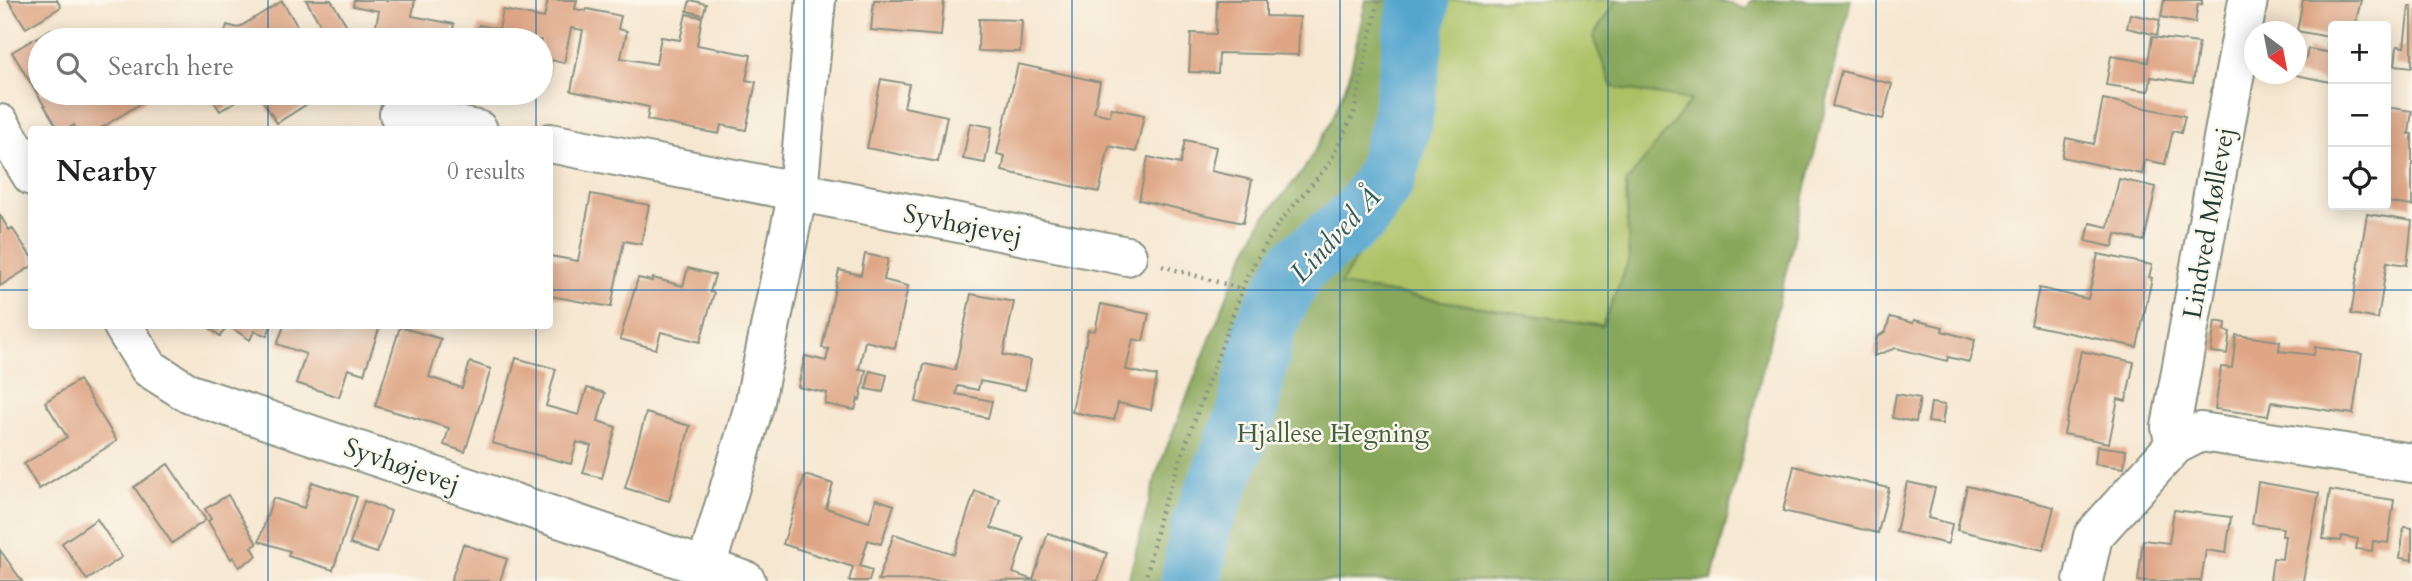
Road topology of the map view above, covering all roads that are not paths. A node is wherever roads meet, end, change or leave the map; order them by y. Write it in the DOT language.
graph roads {
  1 [pos="816,0"];
  2 [pos="2248,0"];
  3 [pos="399,114"];
  4 [pos="0,124"];
  5 [pos="458,126"];
  6 [pos="553,144"];
  7 [pos="28,170"];
  8 [pos="798,191"];
  9 [pos="1127,256"];
  10 [pos="125,329"];
  11 [pos="2175,445"];
  12 [pos="2412,463"];
  13 [pos="704,574"];
  14 [pos="746,581"];
  15 [pos="2083,581"];
  1 -- 8 [label="street"];
  2 -- 11 [label="street, Lindved Møllevej"];
  3 -- 5 [label="street"];
  4 -- 7 [label="street"];
  6 -- 8 [label="street, Syvhøjevej"];
  8 -- 9 [label="street, Syvhøjevej"];
  8 -- 13 [label="street"];
  10 -- 13 [label="street, Syvhøjevej"];
  11 -- 12 [label="street"];
  11 -- 15 [label="street"];
  13 -- 14 [label="street, Syvhøjevej"];
}
